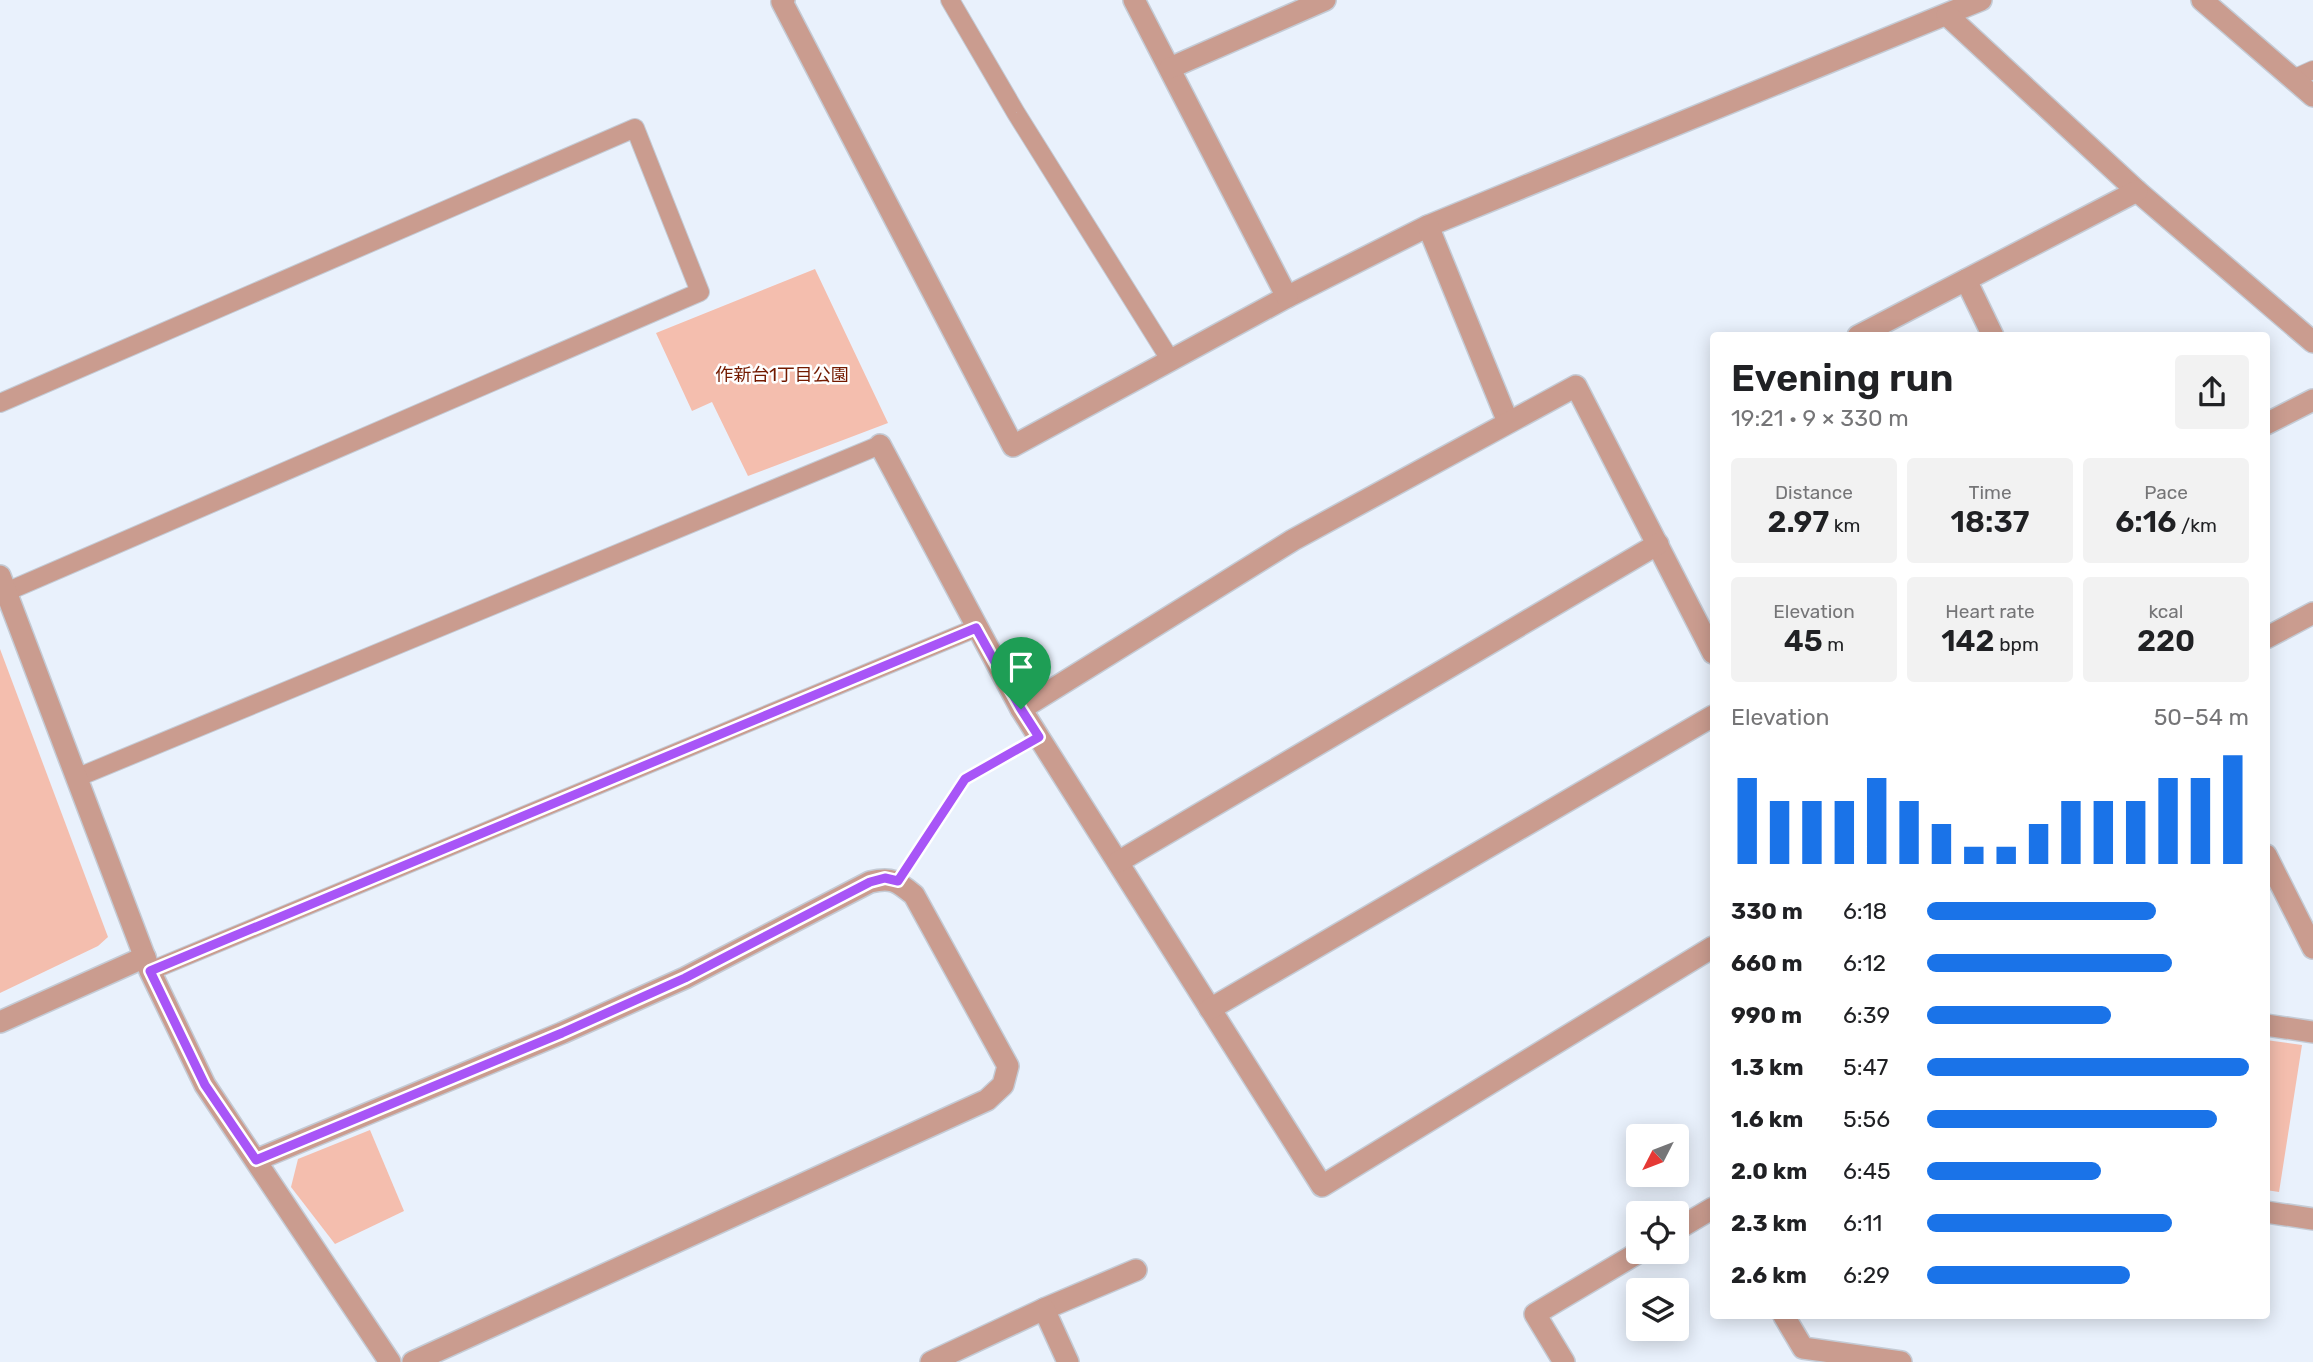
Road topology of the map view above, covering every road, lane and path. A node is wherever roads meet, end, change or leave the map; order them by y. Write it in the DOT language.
graph roads {
  1 [pos="784,0"];
  2 [pos="950,0"];
  3 [pos="1133,0"];
  4 [pos="1325,0"];
  5 [pos="1980,0"];
  6 [pos="2202,0"];
  7 [pos="1952,8"];
  8 [pos="1170,68"];
  9 [pos="2303,74"];
  10 [pos="2313,96"];
  11 [pos="2137,191"];
  12 [pos="1428,226"];
  13 [pos="1966,280"];
  14 [pos="1287,297"];
  15 [pos="1866,332"];
  16 [pos="1991,332"];
  17 [pos="2313,342"];
  18 [pos="1171,361"];
  19 [pos="2313,400"];
  20 [pos="0,404"];
  21 [pos="1508,422"];
  22 [pos="2270,422"];
  23 [pos="880,445"];
  24 [pos="1658,544"];
  25 [pos="3,584"];
  26 [pos="2313,613"];
  27 [pos="976,628"];
  28 [pos="2270,636"];
  29 [pos="1710,647"];
  30 [pos="1021,709"];
  31 [pos="1710,718"];
  32 [pos="1039,737"];
  33 [pos="76,779"];
  34 [pos="1118,862"];
  35 [pos="2270,863"];
  36 [pos="898,881"];
  37 [pos="2313,948"];
  38 [pos="1710,949"];
  39 [pos="148,964"];
  40 [pos="1210,1009"];
  41 [pos="0,1022"];
  42 [pos="2270,1026"];
  43 [pos="2313,1032"];
  44 [pos="256,1160"];
  45 [pos="1710,1211"];
  46 [pos="2270,1213"];
  47 [pos="2313,1219"];
  48 [pos="1689,1223"];
  49 [pos="1626,1260"];
  50 [pos="1136,1270"];
  51 [pos="1044,1309"];
  52 [pos="1786,1319"];
  53 [pos="390,1362"];
  54 [pos="413,1362"];
  55 [pos="930,1362"];
  56 [pos="1068,1362"];
  57 [pos="1564,1362"];
  58 [pos="1901,1362"];
  1 -- 18 [label="street"];
  2 -- 18 [label="lane"];
  3 -- 8 [label="street"];
  4 -- 8 [label="street"];
  5 -- 7 [label="street"];
  6 -- 9 [label="street"];
  7 -- 11 [label="street"];
  7 -- 12 [label="street"];
  8 -- 14 [label="street"];
  9 -- 10 [label="street"];
  11 -- 13 [label="street"];
  11 -- 17 [label="street"];
  12 -- 14 [label="street"];
  12 -- 21 [label="street"];
  13 -- 15 [label="street"];
  13 -- 16 [label="street"];
  14 -- 18 [label="street"];
  19 -- 22 [label="street"];
  20 -- 25 [label="lane"];
  21 -- 24 [label="street"];
  21 -- 30 [label="street"];
  23 -- 27 [label="street"];
  23 -- 33 [label="lane"];
  24 -- 29 [label="street"];
  24 -- 34 [label="street"];
  25 -- 33 [label="street"];
  26 -- 28 [label="street"];
  27 -- 30 [label="street"];
  27 -- 39 [label="lane"];
  30 -- 32 [label="street"];
  31 -- 40 [label="street"];
  32 -- 34 [label="street"];
  32 -- 36 [label="path"];
  33 -- 39 [label="street"];
  34 -- 40 [label="street"];
  35 -- 37 [label="street"];
  36 -- 44 [label="street"];
  36 -- 54 [label="street"];
  38 -- 40 [label="street"];
  39 -- 41 [label="street"];
  39 -- 44 [label="street"];
  42 -- 43 [label="street"];
  44 -- 53 [label="street"];
  45 -- 48 [label="street"];
  46 -- 47 [label="street"];
  49 -- 57 [label="street"];
  50 -- 51 [label="street"];
  51 -- 55 [label="street"];
  51 -- 56 [label="street"];
  52 -- 58 [label="street"];
}
